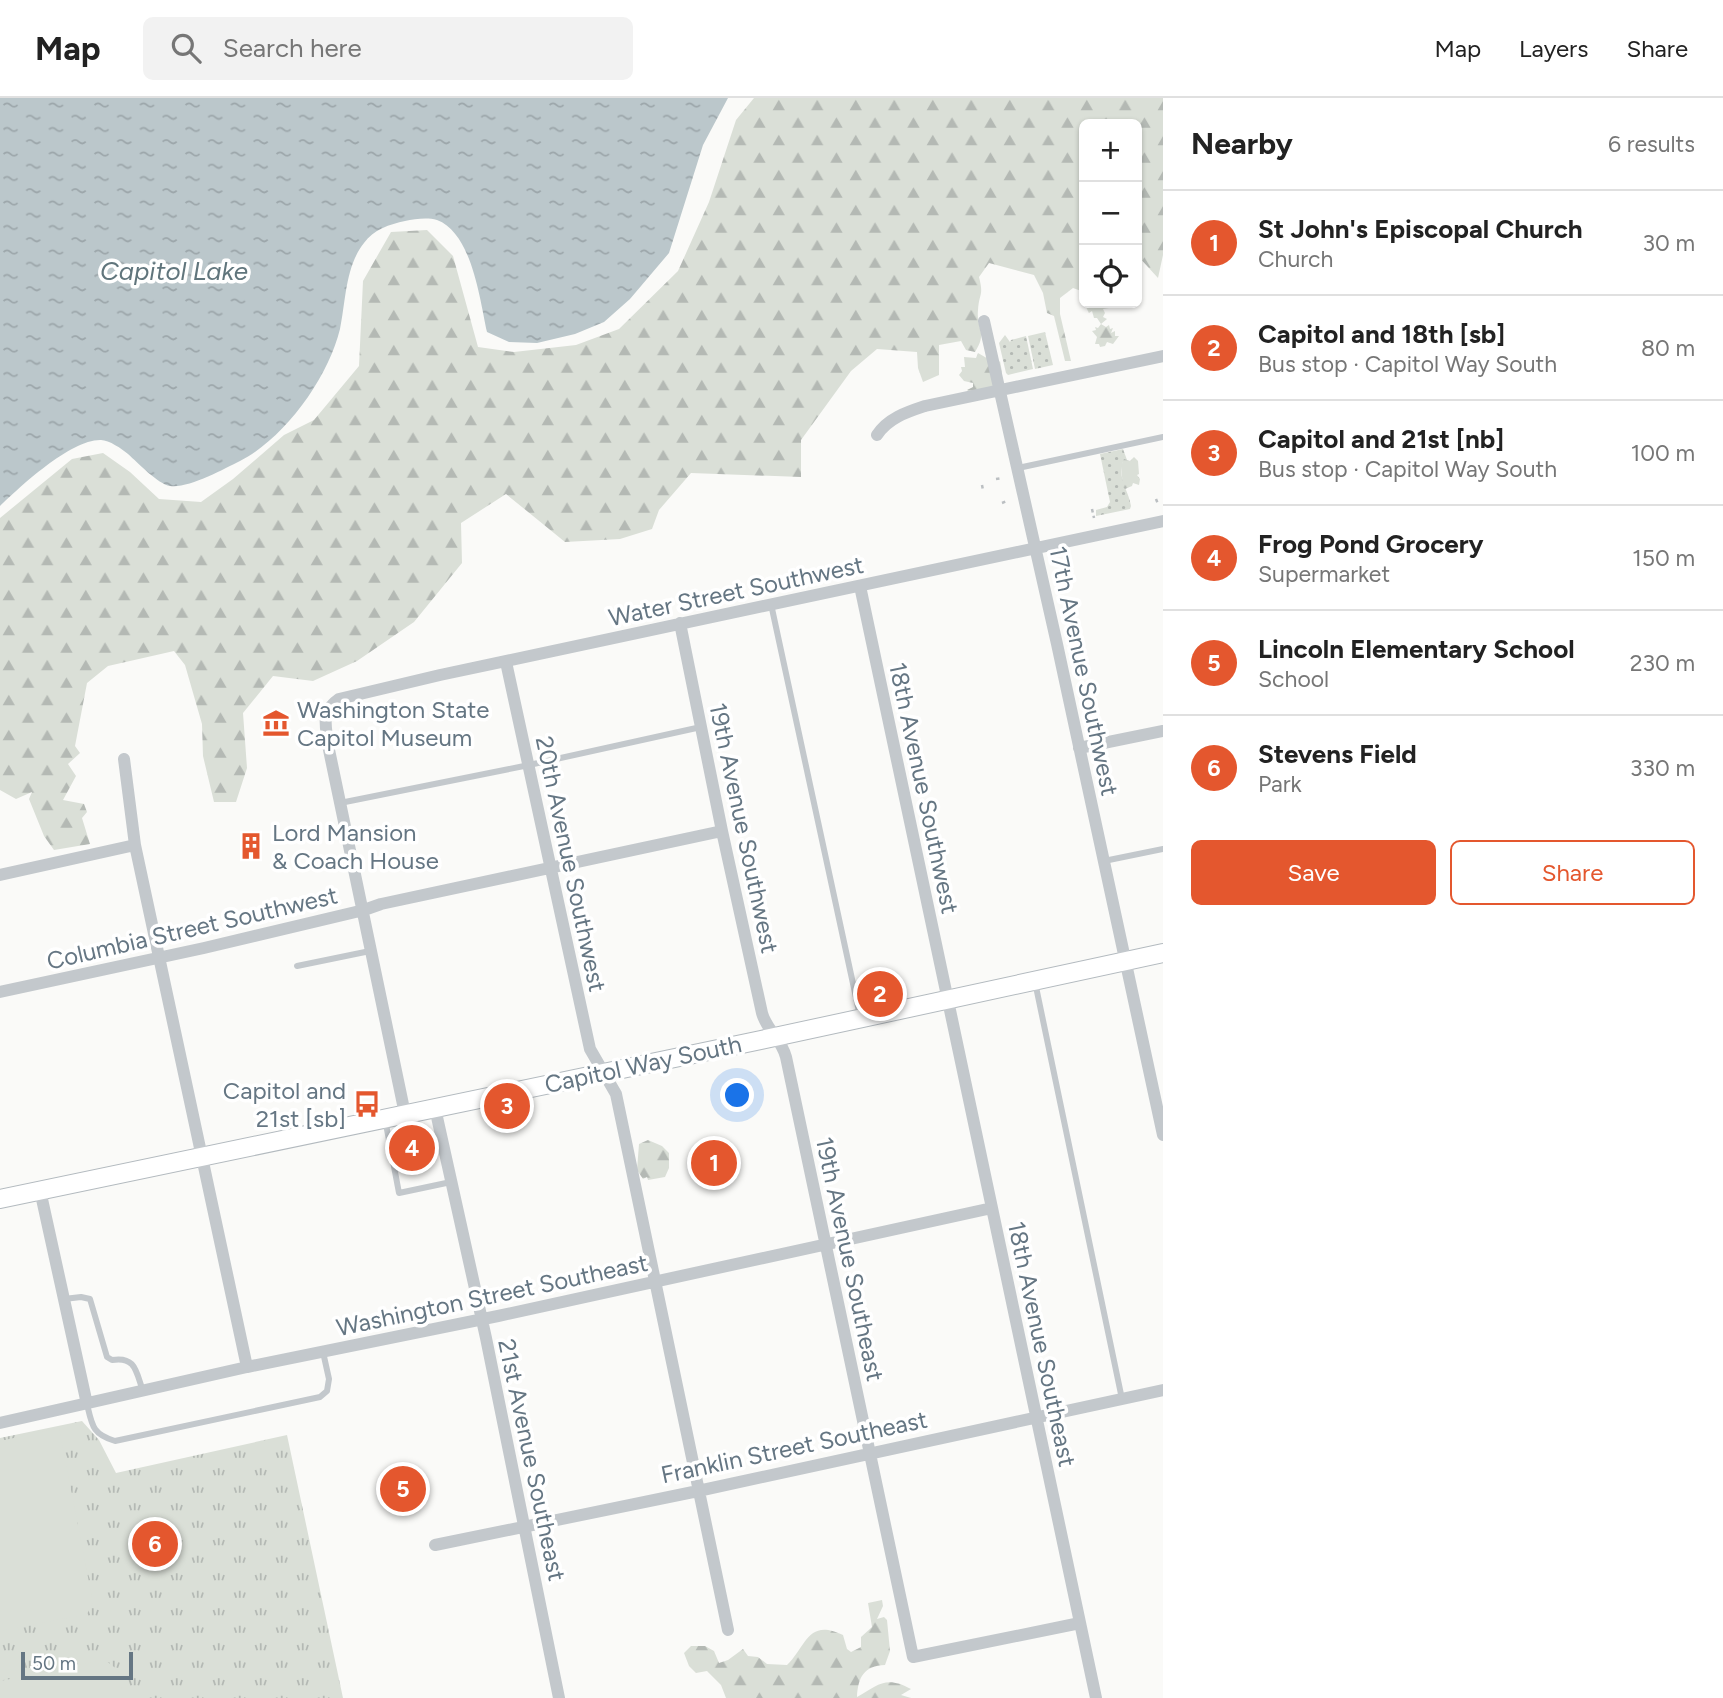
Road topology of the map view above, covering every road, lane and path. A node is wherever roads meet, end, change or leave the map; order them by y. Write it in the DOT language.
graph roads {
  1 [pos="984,321"];
  2 [pos="1163,356"];
  3 [pos="1001,390"];
  4 [pos="877,435"];
  5 [pos="1163,437"];
  6 [pos="1018,468"];
  7 [pos="1002,478"];
  8 [pos="996,479"];
  9 [pos="1007,502"];
  10 [pos="1002,503"];
  11 [pos="1092,509"];
  12 [pos="1094,518"];
  13 [pos="1163,521"];
  14 [pos="1035,547"];
  15 [pos="860,586"];
  16 [pos="771,604"];
  17 [pos="680,623"];
  18 [pos="506,662"];
  19 [pos="701,727"];
  20 [pos="1163,731"];
  21 [pos="1079,748"];
  22 [pos="124,759"];
  23 [pos="529,765"];
  24 [pos="340,803"];
  25 [pos="722,831"];
  26 [pos="135,845"];
  27 [pos="1163,849"];
  28 [pos="1104,862"];
  29 [pos="551,867"];
  30 [pos="0,875"];
  31 [pos="364,910"];
  32 [pos="372,950"];
  33 [pos="1163,953"];
  34 [pos="159,958"];
  35 [pos="1126,961"];
  36 [pos="297,966"];
  37 [pos="1034,980"];
  38 [pos="0,992"];
  39 [pos="949,998"];
  40 [pos="860,1019"];
  41 [pos="778,1036"];
  42 [pos="603,1072"];
  43 [pos="435,1108"];
  44 [pos="405,1114"];
  45 [pos="385,1119"];
  46 [pos="1163,1135"];
  47 [pos="200,1155"];
  48 [pos="451,1182"];
  49 [pos="40,1190"];
  50 [pos="0,1199"];
  51 [pos="992,1208"];
  52 [pos="826,1245"];
  53 [pos="655,1282"];
  54 [pos="64,1300"];
  55 [pos="481,1319"];
  56 [pos="323,1352"];
  57 [pos="247,1367"];
  58 [pos="1163,1390"];
  59 [pos="143,1391"];
  60 [pos="1122,1399"];
  61 [pos="87,1404"];
  62 [pos="1037,1417"];
  63 [pos="0,1423"];
  64 [pos="870,1452"];
  65 [pos="698,1491"];
  66 [pos="525,1524"];
  67 [pos="435,1545"];
  68 [pos="1080,1623"];
  69 [pos="728,1630"];
  70 [pos="559,1698"];
  71 [pos="1096,1698"];
  1 -- 3 [label="street, 17th Avenue Southwest"];
  2 -- 3 [label="street"];
  3 -- 4 [label="street"];
  3 -- 6 [label="street, 17th Avenue Southwest"];
  5 -- 6 [label="lane"];
  6 -- 14 [label="street, 17th Avenue Southwest"];
  7 -- 8 [label="path"];
  9 -- 10 [label="path"];
  11 -- 12 [label="path"];
  13 -- 14 [label="street, Water Street Southwest"];
  14 -- 15 [label="street, Water Street Southwest"];
  14 -- 21 [label="street, 17th Avenue Southwest"];
  15 -- 16 [label="street, Water Street Southwest"];
  15 -- 39 [label="street, 18th Avenue Southwest"];
  16 -- 17 [label="street, Water Street Southwest"];
  16 -- 40 [label="lane"];
  17 -- 18 [label="street, Water Street Southwest"];
  17 -- 19 [label="street, 19th Avenue Southwest"];
  18 -- 23 [label="street, 20th Avenue Southwest"];
  18 -- 24 [label="street, Water Street Southwest"];
  19 -- 23 [label="lane"];
  19 -- 25 [label="street, 19th Avenue Southwest"];
  20 -- 21 [label="street"];
  21 -- 28 [label="street, 17th Avenue Southwest"];
  22 -- 26 [label="street"];
  23 -- 24 [label="lane"];
  23 -- 29 [label="street, 20th Avenue Southwest"];
  24 -- 31 [label="street"];
  25 -- 29 [label="street, Columbia Street Southwest"];
  25 -- 41 [label="street, 19th Avenue Southwest"];
  26 -- 30 [label="street"];
  26 -- 34 [label="street"];
  27 -- 28 [label="lane"];
  28 -- 35 [label="street, 17th Avenue Southwest"];
  29 -- 31 [label="street, Columbia Street Southwest"];
  29 -- 42 [label="street, 20th Avenue Southwest"];
  31 -- 32 [label="street"];
  31 -- 34 [label="street, Columbia Street Southwest"];
  32 -- 36 [label="lane"];
  32 -- 44 [label="street"];
  33 -- 35 [label="main road, Capitol Way South"];
  34 -- 38 [label="street, Columbia Street Southwest"];
  34 -- 47 [label="street"];
  35 -- 37 [label="main road, Capitol Way South"];
  35 -- 46 [label="street, 17th Avenue Southwest"];
  37 -- 39 [label="main road, Capitol Way South"];
  37 -- 60 [label="lane"];
  39 -- 40 [label="main road, Capitol Way South"];
  39 -- 51 [label="street, 18th Avenue Southeast"];
  40 -- 41 [label="main road, Capitol Way South"];
  41 -- 42 [label="main road, Capitol Way South"];
  41 -- 52 [label="street, 19th Avenue Southeast"];
  42 -- 43 [label="main road, Capitol Way South"];
  42 -- 53 [label="street, 20th Avenue Southwest"];
  43 -- 44 [label="main road, Capitol Way South"];
  43 -- 48 [label="street, 21st Avenue Southeast"];
  44 -- 45 [label="main road, Capitol Way South"];
  45 -- 47 [label="main road, Capitol Way South"];
  45 -- 48 [label="lane"];
  47 -- 49 [label="main road, Capitol Way South"];
  47 -- 57 [label="street"];
  48 -- 55 [label="street, 21st Avenue Southeast"];
  49 -- 50 [label="main road, Capitol Way South"];
  49 -- 54 [label="street"];
  51 -- 52 [label="street, Washington Street Southeast"];
  51 -- 62 [label="street, 18th Avenue Southeast"];
  52 -- 53 [label="street, Washington Street Southeast"];
  52 -- 64 [label="street, 19th Avenue Southeast"];
  53 -- 55 [label="street, Washington Street Southeast"];
  53 -- 65 [label="street, 20th Avenue Southwest"];
  54 -- 59 [label="lane"];
  54 -- 61 [label="street"];
  55 -- 56 [label="street, Washington Street Southeast"];
  55 -- 66 [label="street, 21st Avenue Southeast"];
  56 -- 57 [label="street, Washington Street Southeast"];
  56 -- 61 [label="lane"];
  57 -- 59 [label="street, Washington Street Southeast"];
  58 -- 60 [label="street, Franklin Street Southeast"];
  59 -- 61 [label="street, Washington Street Southeast"];
  60 -- 62 [label="street, Franklin Street Southeast"];
  61 -- 63 [label="street, Washington Street Southeast"];
  62 -- 64 [label="street, Franklin Street Southeast"];
  62 -- 68 [label="street, 18th Avenue Southeast"];
  64 -- 65 [label="street, Franklin Street Southeast"];
  64 -- 68 [label="street, 19th Avenue Southeast"];
  65 -- 66 [label="street, Franklin Street Southeast"];
  65 -- 69 [label="street, 20th Avenue Southwest"];
  66 -- 67 [label="street, Franklin Street Southeast"];
  66 -- 70 [label="street, 21st Avenue Southeast"];
  68 -- 71 [label="street, 18th Avenue Southeast"];
}
